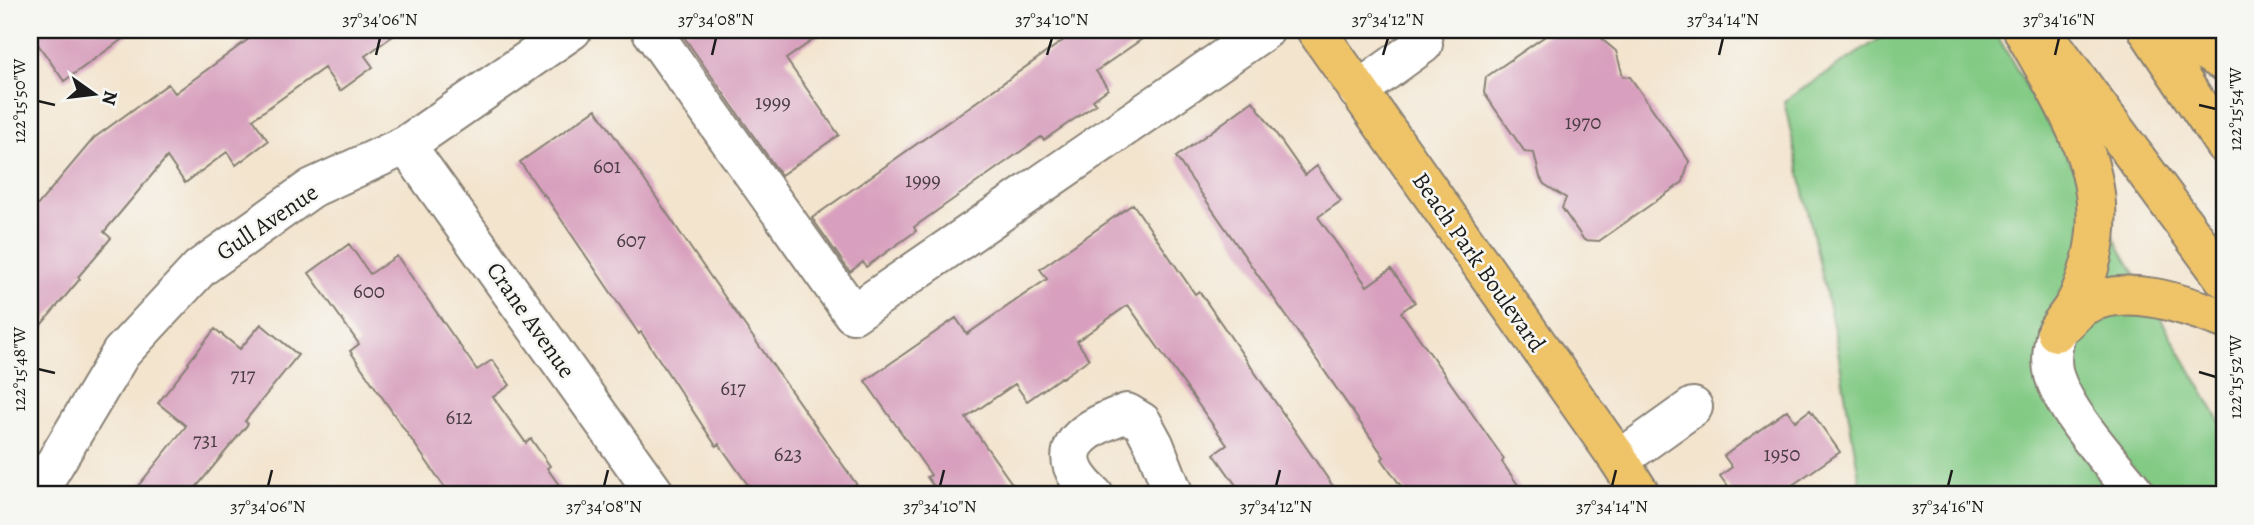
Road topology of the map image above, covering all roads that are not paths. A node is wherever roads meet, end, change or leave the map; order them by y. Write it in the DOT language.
graph roads {
  1 [pos="572,30"];
  2 [pos="650,30"];
  3 [pos="1265,30"];
  4 [pos="1316,30"];
  5 [pos="2023,30"];
  6 [pos="2042,30"];
  7 [pos="2148,30"];
  8 [pos="2175,30"];
  9 [pos="1423,44"];
  10 [pos="2224,62"];
  11 [pos="1358,91"];
  12 [pos="2224,144"];
  13 [pos="406,145"];
  14 [pos="2224,278"];
  15 [pos="2224,319"];
  16 [pos="2056,332"];
  17 [pos="1693,407"];
  18 [pos="1619,460"];
  19 [pos="41,495"];
  20 [pos="656,495"];
  21 [pos="1094,495"];
  22 [pos="1174,495"];
  23 [pos="1641,495"];
  24 [pos="2137,495"];
  1 -- 13 [label="street, Gull Avenue"];
  2 -- 3 [label="street"];
  4 -- 11 [label="main road, Beach Park Boulevard"];
  5 -- 16 [label="main road"];
  6 -- 14 [label="main road"];
  7 -- 12 [label="main road"];
  8 -- 10 [label="main road"];
  9 -- 11 [label="street"];
  11 -- 18 [label="main road, Beach Park Boulevard"];
  13 -- 19 [label="street, Gull Avenue"];
  13 -- 20 [label="street, Crane Avenue"];
  15 -- 16 [label="main road"];
  16 -- 24 [label="street"];
  17 -- 18 [label="street"];
  18 -- 23 [label="main road, Beach Park Boulevard"];
  21 -- 22 [label="street"];
}
